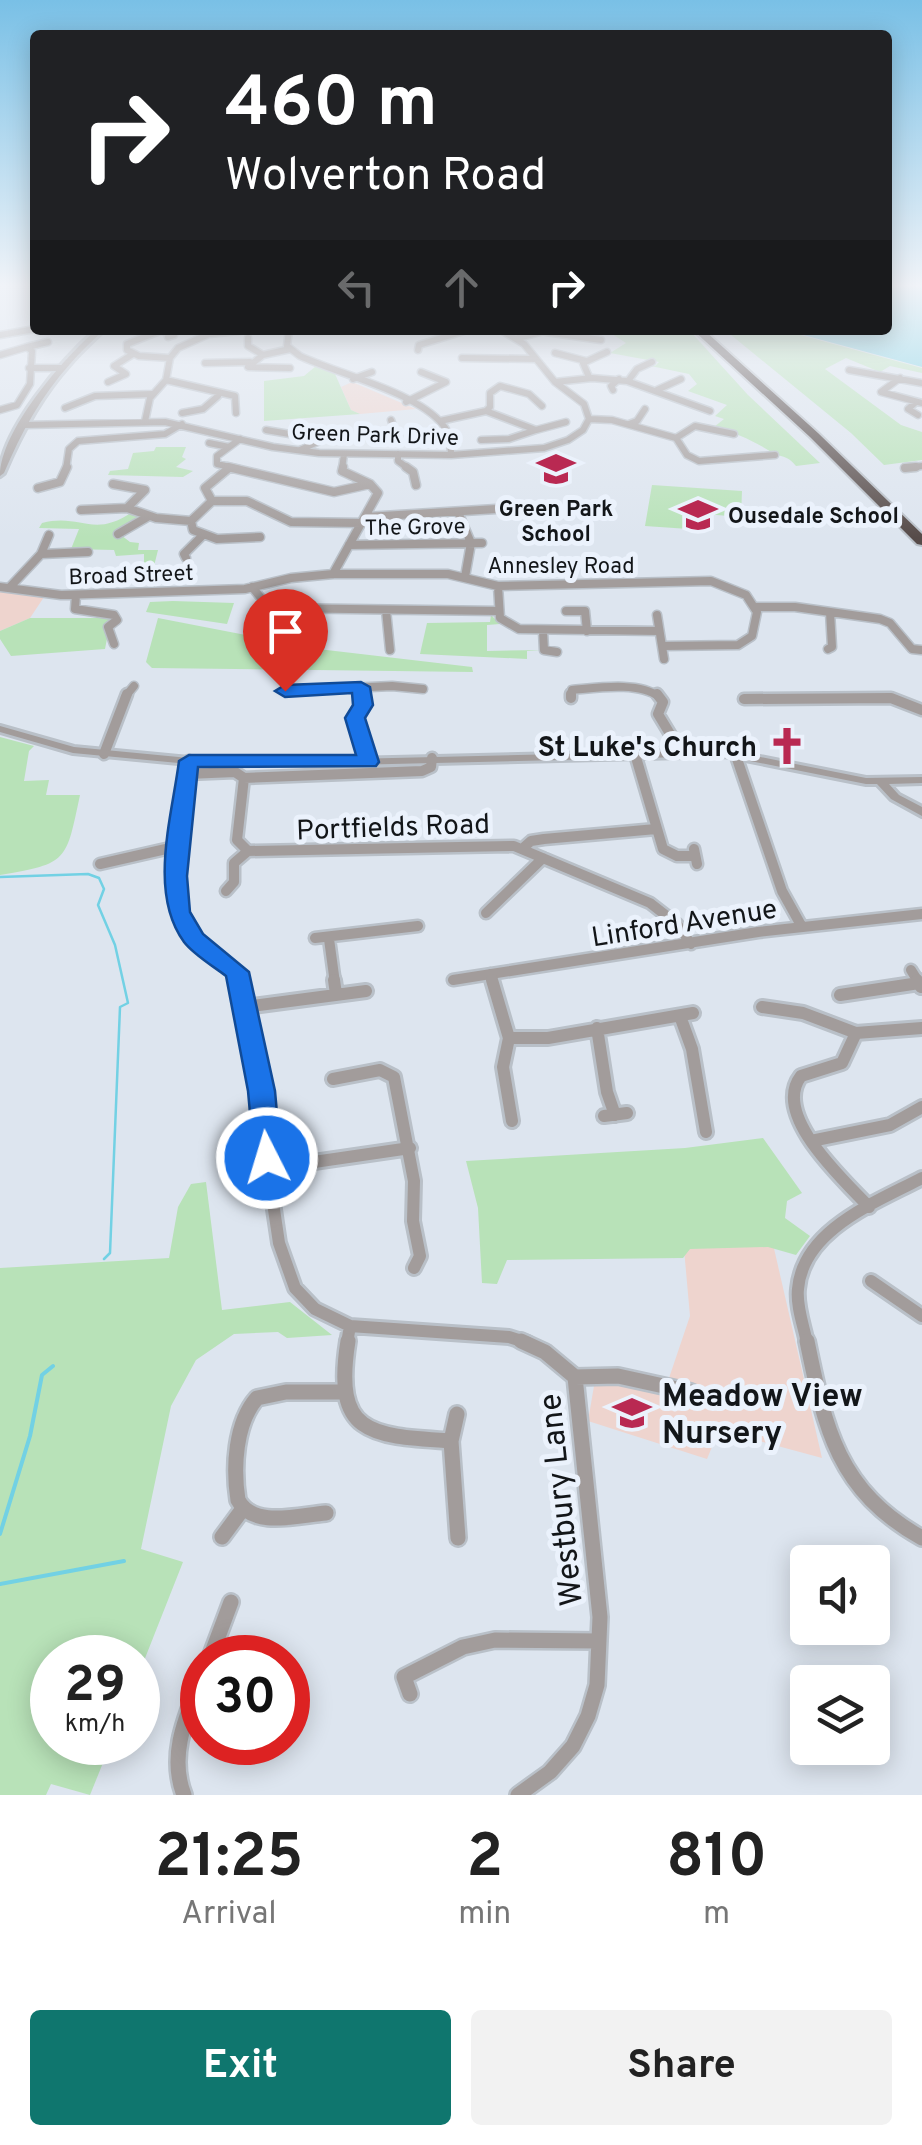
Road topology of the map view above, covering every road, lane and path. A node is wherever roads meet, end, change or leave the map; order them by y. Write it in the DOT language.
graph roads {
  1 [pos="29,371"];
  2 [pos="59,371"];
  3 [pos="123,371"];
  4 [pos="168,371"];
  5 [pos="335,371"];
  6 [pos="546,371"];
  7 [pos="586,371"];
  8 [pos="636,371"];
  9 [pos="743,371"];
  10 [pos="757,371"];
  11 [pos="854,371"];
  12 [pos="372,372"];
  13 [pos="421,372"];
  14 [pos="589,376"];
  15 [pos="682,378"];
  16 [pos="900,378"];
  17 [pos="352,379"];
  18 [pos="166,380"];
  19 [pos="624,380"];
  20 [pos="108,382"];
  21 [pos="555,382"];
  22 [pos="922,383"];
  23 [pos="491,384"];
  24 [pos="500,386"];
  25 [pos="613,390"];
  26 [pos="657,390"];
  27 [pos="152,394"];
  28 [pos="218,396"];
  29 [pos="540,401"];
  30 [pos="406,402"];
  31 [pos="919,403"];
  32 [pos="65,408"];
  33 [pos="0,410"];
  34 [pos="486,410"];
  35 [pos="645,410"];
  36 [pos="183,411"];
  37 [pos="710,411"];
  38 [pos="236,413"];
  39 [pos="918,415"];
  40 [pos="588,419"];
  41 [pos="391,420"];
  42 [pos="145,421"];
  43 [pos="440,422"];
  44 [pos="566,422"];
  45 [pos="182,424"];
  46 [pos="334,424"];
  47 [pos="629,424"];
  48 [pos="24,425"];
  49 [pos="266,430"];
  50 [pos="536,430"];
  51 [pos="340,434"];
  52 [pos="734,434"];
  53 [pos="313,438"];
  54 [pos="676,438"];
  55 [pos="240,439"];
  56 [pos="481,440"];
  57 [pos="209,443"];
  58 [pos="228,447"];
  59 [pos="300,450"];
  60 [pos="344,454"];
  61 [pos="398,454"];
  62 [pos="775,454"];
  63 [pos="451,456"];
  64 [pos="922,466"];
  65 [pos="229,468"];
  66 [pos="906,468"];
  67 [pos="286,471"];
  68 [pos="0,473"];
  69 [pos="276,479"];
  70 [pos="114,484"];
  71 [pos="370,484"];
  72 [pos="416,484"];
  73 [pos="38,488"];
  74 [pos="212,502"];
  75 [pos="128,508"];
  76 [pos="496,508"];
  77 [pos="81,510"];
  78 [pos="458,512"];
  79 [pos="149,516"];
  80 [pos="364,520"];
  81 [pos="191,522"];
  82 [pos="922,526"];
  83 [pos="118,534"];
  84 [pos="49,536"];
  85 [pos="201,537"];
  86 [pos="260,537"];
  87 [pos="922,541"];
  88 [pos="471,543"];
  89 [pos="482,543"];
  90 [pos="350,545"];
  91 [pos="88,552"];
  92 [pos="41,554"];
  93 [pos="186,558"];
  94 [pos="333,574"];
  95 [pos="464,577"];
  96 [pos="498,586"];
  97 [pos="5,587"];
  98 [pos="238,588"];
  99 [pos="252,588"];
  100 [pos="76,594"];
  101 [pos="270,606"];
  102 [pos="755,607"];
  103 [pos="386,610"];
  104 [pos="498,611"];
  105 [pos="566,611"];
  106 [pos="830,612"];
  107 [pos="656,615"];
  108 [pos="257,625"];
  109 [pos="543,631"];
  110 [pos="587,631"];
  111 [pos="659,631"];
  112 [pos="114,644"];
  113 [pos="663,646"];
  114 [pos="828,649"];
  115 [pos="390,650"];
  116 [pos="921,650"];
  117 [pos="556,652"];
  118 [pos="664,659"];
  119 [pos="134,686"];
  120 [pos="361,687"];
  121 [pos="423,689"];
  122 [pos="285,691"];
  123 [pos="571,698"];
  124 [pos="744,699"];
  125 [pos="921,707"];
  126 [pos="0,728"];
  127 [pos="681,752"];
  128 [pos="735,753"];
  129 [pos="104,754"];
  130 [pos="635,754"];
  131 [pos="432,758"];
  132 [pos="368,762"];
  133 [pos="188,767"];
  134 [pos="244,778"];
  135 [pos="922,780"];
  136 [pos="882,783"];
  137 [pos="922,812"];
  138 [pos="656,829"];
  139 [pos="179,846"];
  140 [pos="522,849"];
  141 [pos="248,851"];
  142 [pos="695,856"];
  143 [pos="543,858"];
  144 [pos="100,864"];
  145 [pos="226,891"];
  146 [pos="486,913"];
  147 [pos="922,914"];
  148 [pos="418,926"];
  149 [pos="802,927"];
  150 [pos="315,938"];
  151 [pos="329,940"];
  152 [pos="691,944"];
  153 [pos="911,970"];
  154 [pos="490,974"];
  155 [pos="453,980"];
  156 [pos="921,986"];
  157 [pos="844,990"];
  158 [pos="366,991"];
  159 [pos="336,994"];
  160 [pos="762,1007"];
  161 [pos="245,1008"];
  162 [pos="597,1028"];
  163 [pos="922,1028"];
  164 [pos="856,1033"];
  165 [pos="508,1038"];
  166 [pos="333,1079"];
  167 [pos="922,1108"];
  168 [pos="615,1115"];
  169 [pos="506,1116"];
  170 [pos="700,1126"];
  171 [pos="811,1141"];
  172 [pos="410,1148"];
  173 [pos="272,1168"];
  174 [pos="921,1181"];
  175 [pos="869,1207"];
  176 [pos="414,1268"];
  177 [pos="875,1290"];
  178 [pos="922,1316"];
  179 [pos="350,1326"];
  180 [pos="575,1377"];
  181 [pos="343,1392"];
  182 [pos="691,1392"];
  183 [pos="457,1414"];
  184 [pos="451,1440"];
  185 [pos="242,1510"];
  186 [pos="326,1513"];
  187 [pos="222,1536"];
  188 [pos="458,1538"];
  189 [pos="922,1538"];
  190 [pos="232,1602"];
  191 [pos="219,1635"];
  192 [pos="600,1641"];
  193 [pos="410,1694"];
  194 [pos="180,1743"];
  195 [pos="184,1795"];
  196 [pos="518,1795"];
  1 -- 33 [label="street"];
  2 -- 48 [label="street"];
  3 -- 20 [label="street"];
  4 -- 18 [label="street"];
  5 -- 17 [label="street"];
  6 -- 21 [label="street"];
  7 -- 14 [label="street"];
  8 -- 19 [label="street"];
  9 -- 87 [label="highway"];
  10 -- 82 [label="highway"];
  11 -- 16 [label="street"];
  12 -- 17 [label="street"];
  13 -- 30 [label="street"];
  14 -- 19 [label="street"];
  14 -- 21 [label="street"];
  15 -- 26 [label="street"];
  16 -- 22 [label="street"];
  16 -- 31 [label="street"];
  17 -- 30 [label="street"];
  18 -- 27 [label="street"];
  18 -- 28 [label="street"];
  19 -- 25 [label="street"];
  19 -- 26 [label="street"];
  21 -- 40 [label="street"];
  23 -- 24 [label="street"];
  24 -- 29 [label="street"];
  24 -- 34 [label="street"];
  26 -- 37 [label="street"];
  27 -- 32 [label="street"];
  27 -- 42 [label="street"];
  28 -- 36 [label="street"];
  28 -- 38 [label="street"];
  30 -- 43 [label="street"];
  31 -- 39 [label="street"];
  34 -- 43 [label="street"];
  34 -- 50 [label="street"];
  35 -- 47 [label="street"];
  40 -- 47 [label="street"];
  40 -- 63 [label="street, Green Park Drive"];
  41 -- 51 [label="street"];
  42 -- 45 [label="street, Green Park Drive"];
  42 -- 48 [label="street, Green Park Drive"];
  43 -- 63 [label="street"];
  44 -- 50 [label="street"];
  45 -- 55 [label="street, Green Park Drive"];
  45 -- 73 [label="street"];
  46 -- 51 [label="street"];
  47 -- 54 [label="street"];
  48 -- 68 [label="street"];
  49 -- 53 [label="street"];
  50 -- 56 [label="street"];
  51 -- 53 [label="street"];
  52 -- 54 [label="street"];
  53 -- 59 [label="street"];
  54 -- 62 [label="street"];
  55 -- 58 [label="street"];
  55 -- 59 [label="street, Green Park Drive"];
  57 -- 58 [label="street"];
  58 -- 65 [label="street"];
  59 -- 60 [label="street, Green Park Drive"];
  60 -- 61 [label="street, Green Park Drive"];
  60 -- 71 [label="street"];
  61 -- 63 [label="street, Green Park Drive"];
  61 -- 72 [label="street"];
  64 -- 66 [label="street"];
  65 -- 69 [label="street"];
  65 -- 74 [label="street"];
  67 -- 69 [label="street"];
  69 -- 71 [label="street"];
  70 -- 75 [label="street"];
  71 -- 80 [label="street"];
  74 -- 80 [label="street"];
  74 -- 81 [label="street"];
  75 -- 77 [label="street"];
  75 -- 79 [label="street"];
  76 -- 78 [label="street"];
  78 -- 80 [label="street"];
  78 -- 88 [label="street"];
  79 -- 81 [label="street"];
  79 -- 83 [label="street"];
  80 -- 90 [label="street"];
  81 -- 85 [label="street"];
  84 -- 92 [label="street"];
  85 -- 86 [label="street"];
  85 -- 93 [label="street"];
  88 -- 89 [label="street, The Grove"];
  88 -- 90 [label="street, The Grove"];
  88 -- 95 [label="street"];
  90 -- 94 [label="street"];
  91 -- 92 [label="street"];
  92 -- 97 [label="street"];
  94 -- 95 [label="street, Annesley Road"];
  94 -- 99 [label="street, Annesley Road"];
  95 -- 96 [label="street, Annesley Road"];
  96 -- 102 [label="street, Annesley Road"];
  96 -- 104 [label="street"];
  97 -- 100 [label="street, Broad Street"];
  98 -- 99 [label="street, Annesley Road"];
  98 -- 100 [label="street, Broad Street"];
  99 -- 101 [label="street"];
  100 -- 112 [label="street"];
  101 -- 103 [label="street"];
  101 -- 108 [label="street"];
  102 -- 106 [label="street"];
  102 -- 113 [label="street"];
  103 -- 104 [label="street"];
  103 -- 115 [label="street"];
  104 -- 109 [label="street"];
  105 -- 110 [label="street"];
  106 -- 114 [label="street"];
  106 -- 116 [label="street"];
  107 -- 111 [label="street"];
  109 -- 110 [label="street"];
  109 -- 117 [label="street"];
  110 -- 111 [label="street"];
  111 -- 113 [label="street"];
  113 -- 118 [label="street"];
  119 -- 129 [label="street"];
  120 -- 121 [label="street"];
  120 -- 122 [label="street"];
  120 -- 132 [label="street"];
  123 -- 127 [label="street"];
  124 -- 125 [label="street"];
  126 -- 129 [label="street"];
  127 -- 128 [label="street"];
  127 -- 130 [label="street"];
  128 -- 136 [label="street"];
  128 -- 149 [label="street"];
  129 -- 133 [label="street"];
  130 -- 131 [label="street"];
  130 -- 138 [label="street"];
  131 -- 132 [label="street"];
  131 -- 134 [label="street"];
  132 -- 133 [label="street"];
  133 -- 134 [label="street"];
  133 -- 139 [label="street, Westbury Lane"];
  134 -- 141 [label="street"];
  135 -- 136 [label="street"];
  136 -- 137 [label="street"];
  138 -- 140 [label="street"];
  138 -- 142 [label="street"];
  139 -- 144 [label="street"];
  139 -- 161 [label="street, Westbury Lane"];
  140 -- 141 [label="street, Portfields Road"];
  140 -- 143 [label="street, Portfields Road"];
  141 -- 145 [label="street"];
  143 -- 146 [label="street"];
  143 -- 152 [label="street, Portfields Road"];
  147 -- 149 [label="street, Linford Avenue"];
  148 -- 151 [label="street"];
  149 -- 152 [label="street, Linford Avenue"];
  150 -- 151 [label="street"];
  151 -- 159 [label="street"];
  152 -- 154 [label="street, Linford Avenue"];
  153 -- 156 [label="street"];
  154 -- 155 [label="street, Linford Avenue"];
  154 -- 165 [label="street"];
  156 -- 157 [label="street"];
  158 -- 159 [label="street"];
  159 -- 161 [label="street"];
  160 -- 164 [label="street"];
  161 -- 173 [label="street, Westbury Lane"];
  162 -- 165 [label="street"];
  162 -- 168 [label="street"];
  162 -- 170 [label="street"];
  163 -- 164 [label="street"];
  164 -- 171 [label="street"];
  165 -- 169 [label="street"];
  166 -- 172 [label="street"];
  167 -- 171 [label="street"];
  171 -- 175 [label="street"];
  172 -- 173 [label="street"];
  172 -- 176 [label="street"];
  173 -- 179 [label="street, Westbury Lane"];
  174 -- 175 [label="street"];
  175 -- 189 [label="street"];
  177 -- 178 [label="street"];
  179 -- 180 [label="street, Westbury Lane"];
  179 -- 181 [label="street"];
  180 -- 182 [label="street"];
  180 -- 192 [label="street, Westbury Lane"];
  181 -- 184 [label="street"];
  181 -- 185 [label="street"];
  183 -- 184 [label="street"];
  184 -- 188 [label="street"];
  185 -- 186 [label="street"];
  185 -- 187 [label="street"];
  190 -- 191 [label="street"];
  192 -- 193 [label="street"];
  192 -- 196 [label="street, Westbury Lane"];
  194 -- 195 [label="street"];
}
